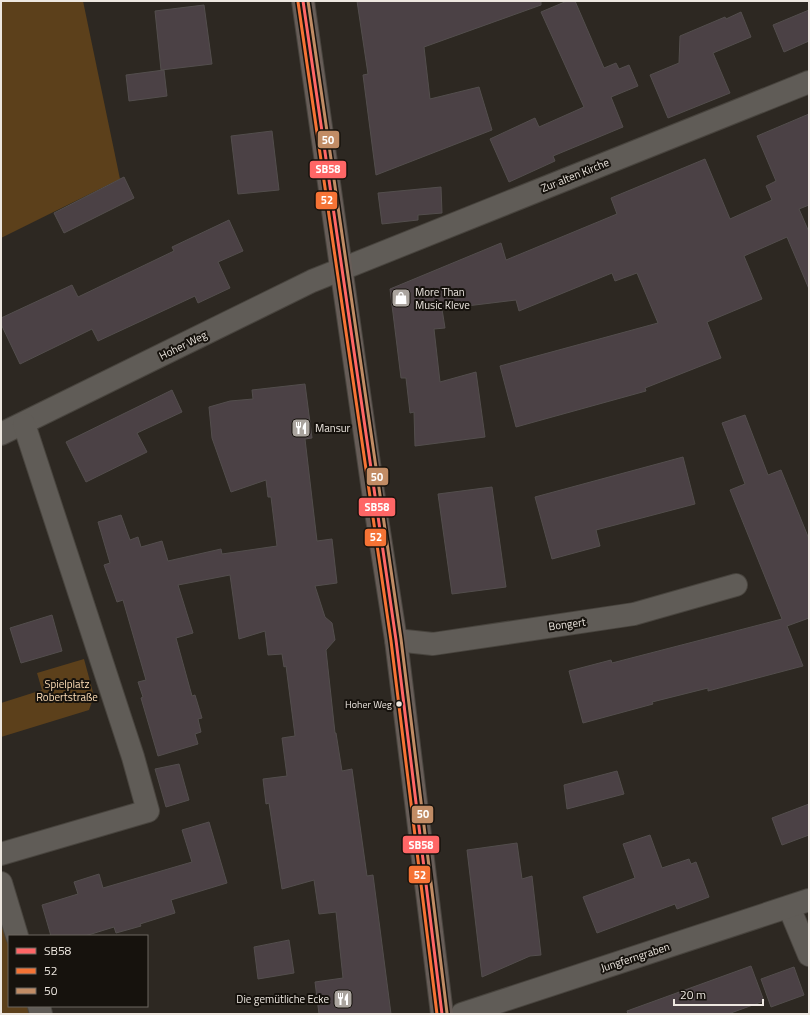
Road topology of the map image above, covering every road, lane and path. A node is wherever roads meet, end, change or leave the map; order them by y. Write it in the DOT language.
graph roads {
  1 [pos="302,1"];
  2 [pos="809,82"];
  3 [pos="342,268"];
  4 [pos="24,424"];
  5 [pos="1,434"];
  6 [pos="736,584"];
  7 [pos="396,640"];
  8 [pos="1,854"];
  9 [pos="1,883"];
  10 [pos="799,904"];
  11 [pos="17,935"];
  12 [pos="809,955"];
  13 [pos="442,1014"];
  14 [pos="462,1014"];
  1 -- 3 [label="main road"];
  2 -- 3 [label="street, Zur alten Kirche"];
  3 -- 4 [label="street, Hoher Weg"];
  3 -- 7 [label="main road"];
  4 -- 5 [label="street, Hoher Weg"];
  4 -- 8 [label="street"];
  6 -- 7 [label="street, Bongert"];
  7 -- 13 [label="main road"];
  9 -- 11 [label="street"];
  10 -- 12 [label="street"];
  10 -- 14 [label="street, Jungferngraben"];
}
